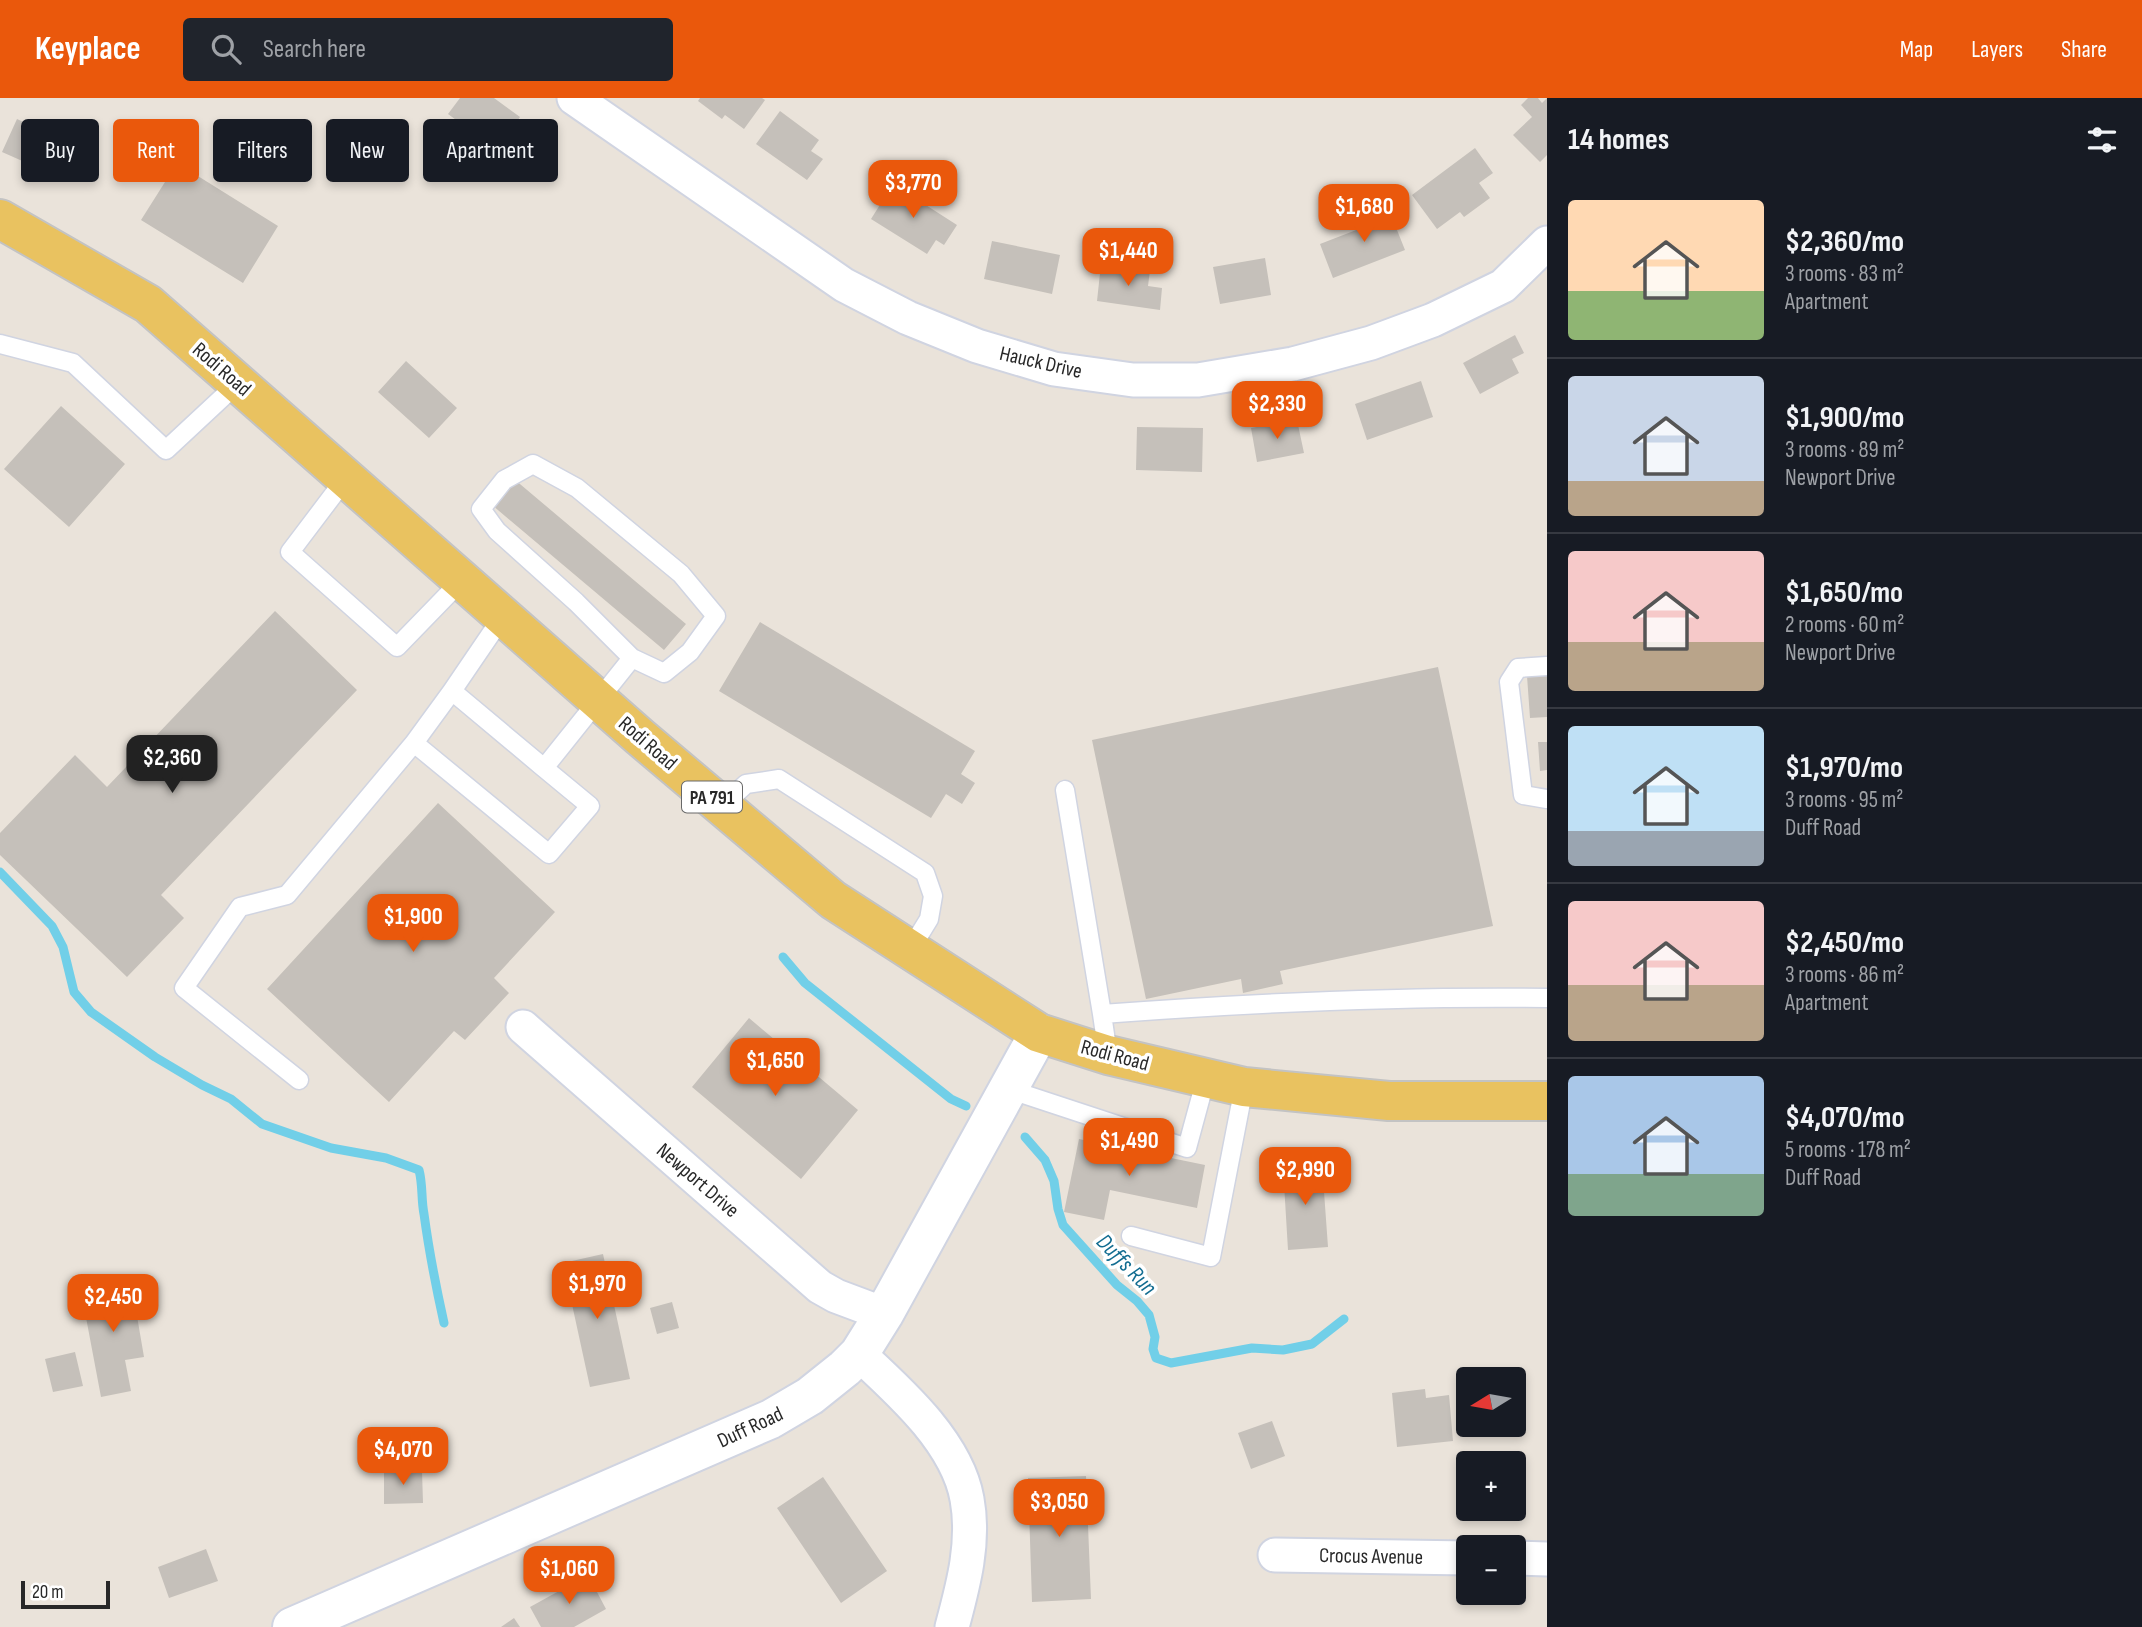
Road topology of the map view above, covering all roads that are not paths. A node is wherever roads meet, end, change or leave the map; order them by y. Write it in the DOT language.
graph roads {
  1 [pos="574,98"];
  2 [pos="0,219"];
  3 [pos="1547,243"];
  4 [pos="0,344"];
  5 [pos="238,383"];
  6 [pos="346,478"];
  7 [pos="462,580"];
  8 [pos="503,616"];
  9 [pos="632,658"];
  10 [pos="1547,666"];
  11 [pos="453,691"];
  12 [pos="598,700"];
  13 [pos="414,743"];
  14 [pos="544,768"];
  15 [pos="1065,790"];
  16 [pos="1547,799"];
  17 [pos="722,806"];
  18 [pos="910,950"];
  19 [pos="1547,998"];
  20 [pos="1102,1014"];
  21 [pos="523,1027"];
  22 [pos="1039,1033"];
  23 [pos="1108,1055"];
  24 [pos="1206,1078"];
  25 [pos="299,1080"];
  26 [pos="1244,1087"];
  27 [pos="1008,1088"];
  28 [pos="1547,1101"];
  29 [pos="1131,1236"];
  30 [pos="884,1314"];
  31 [pos="859,1354"];
  32 [pos="1275,1555"];
  33 [pos="1456,1558"];
  34 [pos="1526,1558"];
  35 [pos="1547,1559"];
  36 [pos="292,1627"];
  37 [pos="952,1627"];
  1 -- 3 [label="street, Hauck Drive"];
  2 -- 5 [label="main road, Rodi Road / PA 791"];
  4 -- 5 [label="lane"];
  5 -- 6 [label="main road, Rodi Road / PA 791"];
  6 -- 7 [label="main road, Rodi Road / PA 791"];
  6 -- 7 [label="lane"];
  7 -- 8 [label="main road, Rodi Road / PA 791"];
  8 -- 11 [label="lane"];
  8 -- 12 [label="main road, Rodi Road / PA 791"];
  9 -- 9 [label="lane"];
  9 -- 12 [label="lane"];
  10 -- 16 [label="lane"];
  11 -- 13 [label="lane"];
  11 -- 14 [label="lane"];
  12 -- 14 [label="lane"];
  12 -- 17 [label="main road, Rodi Road / PA 791"];
  13 -- 14 [label="lane"];
  13 -- 25 [label="lane"];
  15 -- 20 [label="lane"];
  17 -- 18 [label="main road, Rodi Road / PA 791"];
  17 -- 18 [label="lane"];
  18 -- 22 [label="main road, Rodi Road / PA 791"];
  19 -- 20 [label="lane"];
  20 -- 23 [label="lane"];
  21 -- 30 [label="street, Newport Drive"];
  22 -- 23 [label="main road, Rodi Road / PA 791"];
  22 -- 27 [label="street, Duff Road"];
  23 -- 24 [label="main road, Rodi Road / PA 791"];
  24 -- 26 [label="main road, Rodi Road / PA 791"];
  24 -- 27 [label="lane"];
  26 -- 28 [label="main road, Rodi Road / PA 791"];
  26 -- 29 [label="lane"];
  27 -- 30 [label="street, Duff Road"];
  30 -- 31 [label="street, Duff Road"];
  31 -- 36 [label="street, Duff Road"];
  31 -- 37 [label="street"];
  32 -- 33 [label="street, Crocus Avenue"];
  34 -- 35 [label="street"];
}
